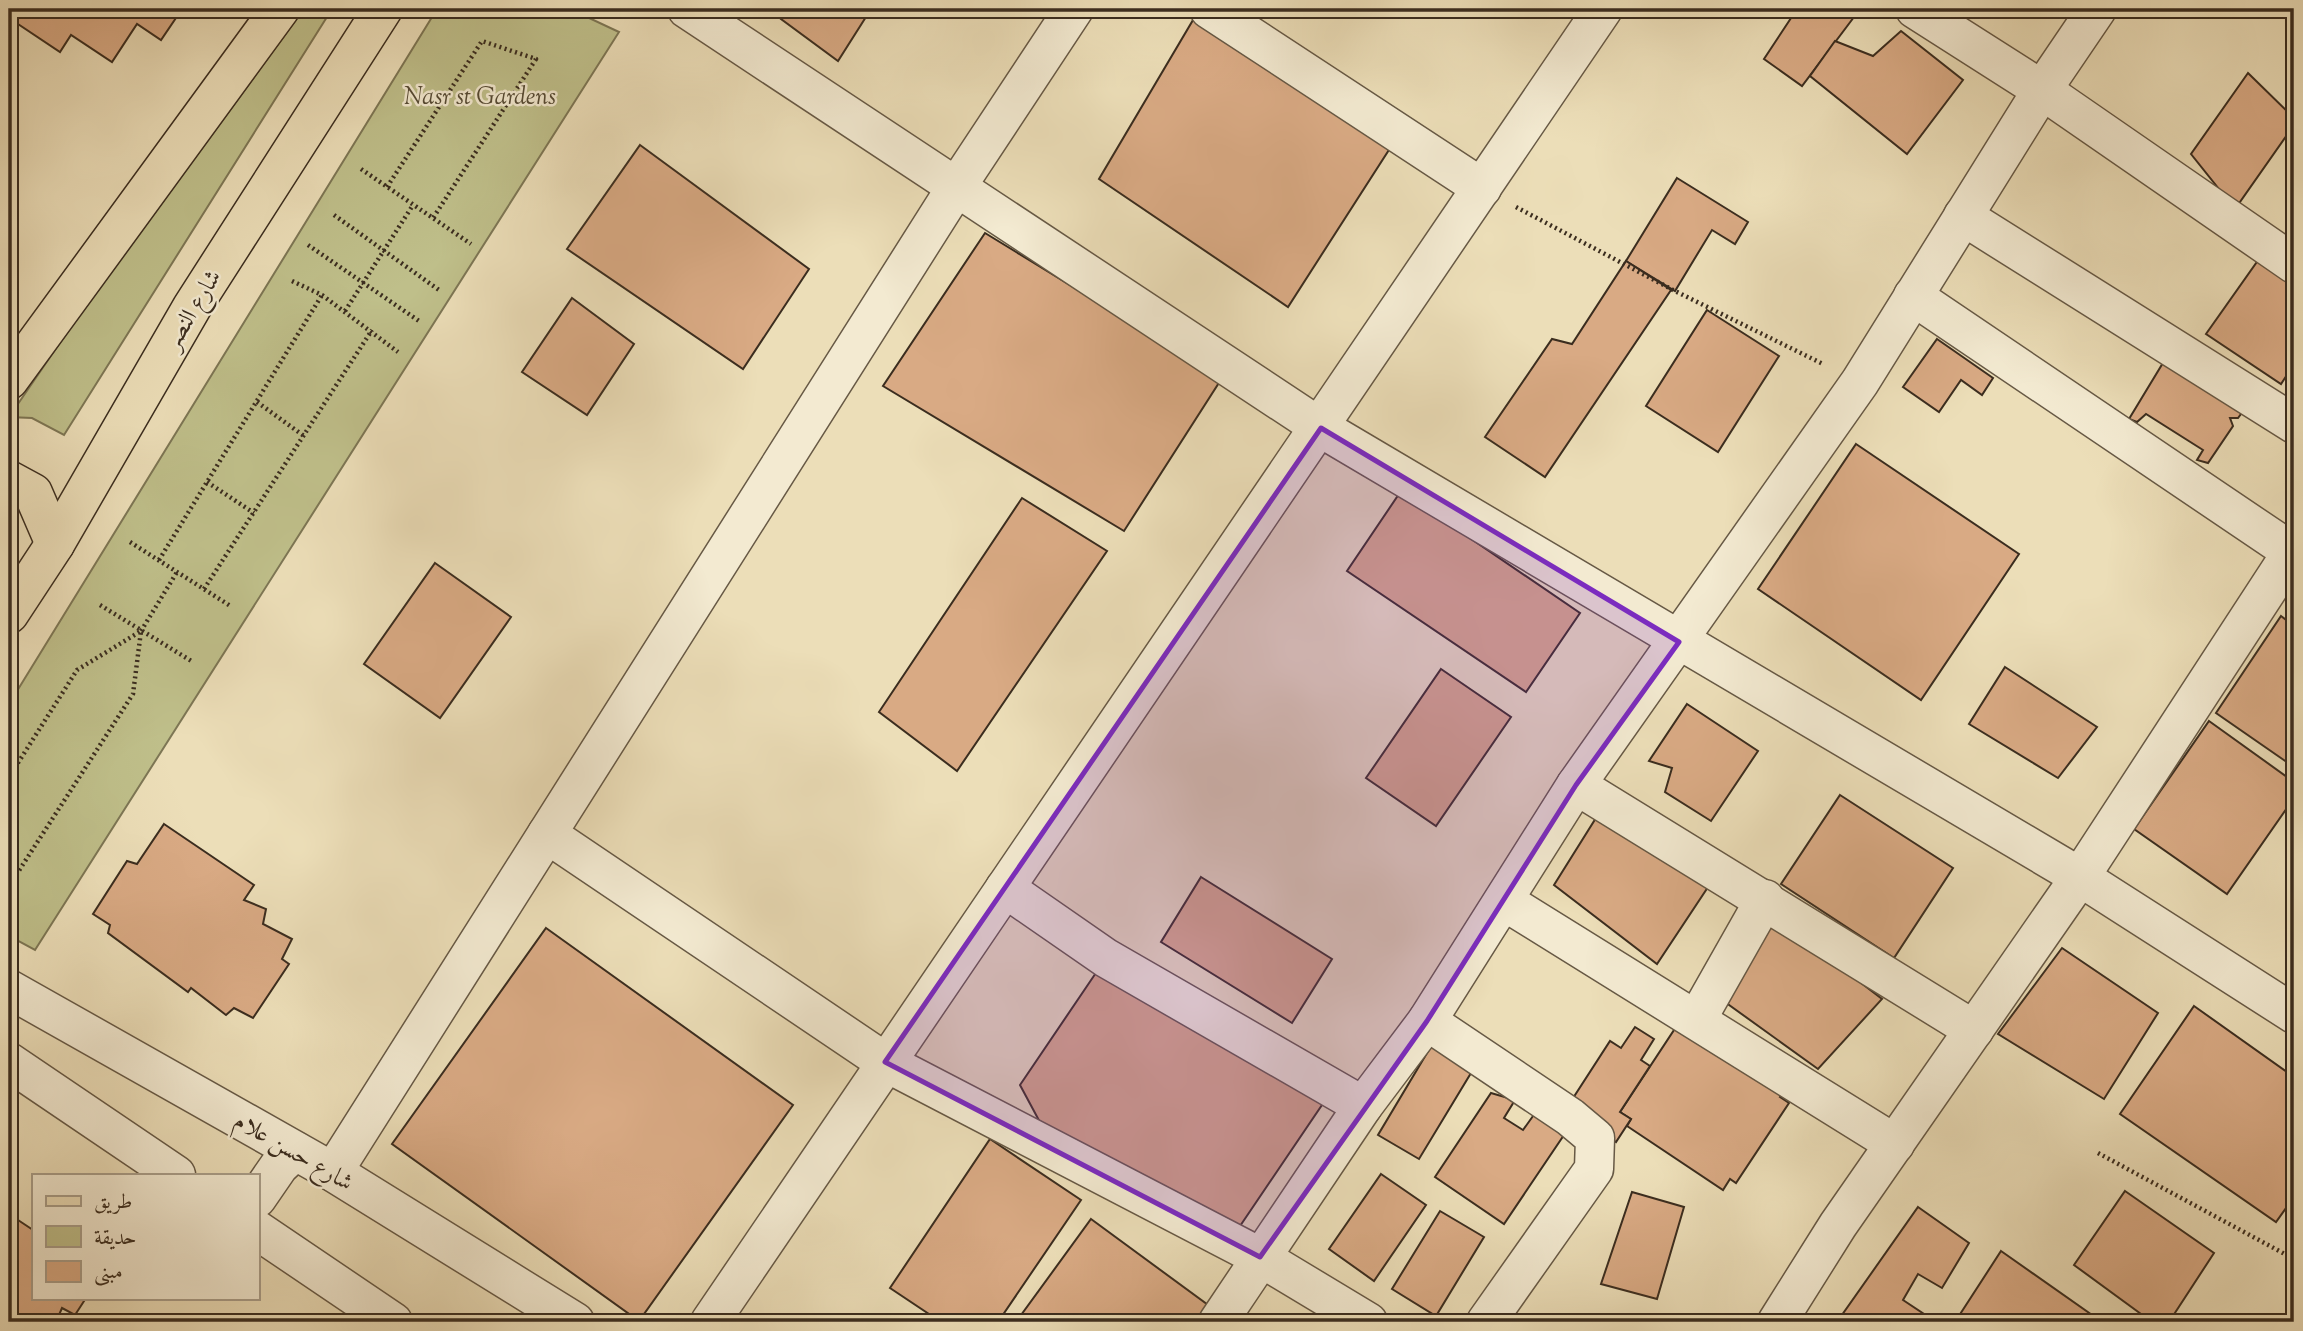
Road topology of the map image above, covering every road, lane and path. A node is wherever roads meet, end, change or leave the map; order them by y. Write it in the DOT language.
graph roads {
  1 [pos="280,9"];
  2 [pos="383,9"];
  3 [pos="687,9"];
  4 [pos="1074,9"];
  5 [pos="1209,9"];
  6 [pos="1603,9"];
  7 [pos="1915,9"];
  8 [pos="2097,9"];
  9 [pos="2042,90"];
  10 [pos="361,169"];
  11 [pos="957,186"];
  12 [pos="387,187"];
  13 [pos="1482,188"];
  14 [pos="413,205"];
  15 [pos="334,215"];
  16 [pos="1963,216"];
  17 [pos="433,218"];
  18 [pos="471,244"];
  19 [pos="308,245"];
  20 [pos="384,251"];
  21 [pos="2294,264"];
  22 [pos="292,281"];
  23 [pos="364,283"];
  24 [pos="439,290"];
  25 [pos="322,295"];
  26 [pos="1913,296"];
  27 [pos="345,311"];
  28 [pos="419,321"];
  29 [pos="372,330"];
  30 [pos="398,352"];
  31 [pos="9,380"];
  32 [pos="1860,382"];
  33 [pos="257,402"];
  34 [pos="2294,424"];
  35 [pos="1321,428"];
  36 [pos="304,436"];
  37 [pos="9,480"];
  38 [pos="207,482"];
  39 [pos="254,513"];
  40 [pos="130,542"];
  41 [pos="55,544"];
  42 [pos="2293,550"];
  43 [pos="159,560"];
  44 [pos="177,572"];
  45 [pos="204,589"];
  46 [pos="100,605"];
  47 [pos="232,607"];
  48 [pos="9,614"];
  49 [pos="141,631"];
  50 [pos="1679,642"];
  51 [pos="193,662"];
  52 [pos="9,777"];
  53 [pos="1576,785"];
  54 [pos="547,834"];
  55 [pos="2080,877"];
  56 [pos="9,886"];
  57 [pos="1005,888"];
  58 [pos="1765,899"];
  59 [pos="1504,901"];
  60 [pos="9,989"];
  61 [pos="2294,1014"];
  62 [pos="1697,1019"];
  63 [pos="1427,1021"];
  64 [pos="1974,1030"];
  65 [pos="9,1062"];
  66 [pos="885,1062"];
  67 [pos="1363,1106"];
  68 [pos="1895,1144"];
  69 [pos="295,1151"];
  70 [pos="2098,1153"];
  71 [pos="333,1172"];
  72 [pos="175,1174"];
  73 [pos="259,1195"];
  74 [pos="259,1231"];
  75 [pos="1260,1257"];
  76 [pos="2294,1259"];
  77 [pos="884,1318"];
  78 [pos="393,1322"];
  79 [pos="575,1322"];
  80 [pos="710,1322"];
  81 [pos="890,1322"];
  82 [pos="1218,1322"];
  83 [pos="1368,1322"];
  84 [pos="1486,1322"];
  85 [pos="1777,1322"];
  1 -- 31 [label="main road"];
  2 -- 41 [label="main road, شارع النصر"];
  3 -- 11 [label="street"];
  4 -- 11 [label="street"];
  5 -- 13 [label="street"];
  6 -- 13 [label="street"];
  7 -- 9 [label="street"];
  8 -- 9 [label="street"];
  9 -- 16 [label="street"];
  9 -- 21 [label="street"];
  10 -- 12 [label="path"];
  11 -- 35 [label="street"];
  11 -- 54 [label="street"];
  12 -- 14 [label="path"];
  12 -- 17 [label="path"];
  13 -- 32 [label="path"];
  13 -- 35 [label="street"];
  14 -- 17 [label="path"];
  14 -- 20 [label="path"];
  15 -- 20 [label="path"];
  16 -- 26 [label="street"];
  16 -- 34 [label="street"];
  17 -- 18 [label="path"];
  19 -- 23 [label="path"];
  20 -- 23 [label="path"];
  20 -- 24 [label="path"];
  22 -- 25 [label="path"];
  23 -- 27 [label="path"];
  23 -- 28 [label="path"];
  25 -- 27 [label="path"];
  25 -- 33 [label="path"];
  26 -- 32 [label="street"];
  26 -- 42 [label="street"];
  27 -- 29 [label="path"];
  29 -- 30 [label="path"];
  29 -- 36 [label="path"];
  32 -- 50 [label="street"];
  33 -- 36 [label="path"];
  33 -- 38 [label="path"];
  35 -- 50 [label="street"];
  35 -- 57 [label="street"];
  36 -- 39 [label="path"];
  37 -- 41 [label="main road"];
  38 -- 39 [label="path"];
  38 -- 43 [label="path"];
  39 -- 45 [label="path"];
  40 -- 43 [label="path"];
  41 -- 48 [label="main road, شارع النصر"];
  42 -- 55 [label="street"];
  43 -- 44 [label="path"];
  44 -- 45 [label="path"];
  44 -- 49 [label="path"];
  45 -- 47 [label="path"];
  46 -- 49 [label="path"];
  49 -- 51 [label="path"];
  49 -- 52 [label="path"];
  49 -- 56 [label="path"];
  50 -- 53 [label="street"];
  50 -- 55 [label="street"];
  53 -- 58 [label="street"];
  53 -- 59 [label="street"];
  54 -- 66 [label="street"];
  54 -- 71 [label="street"];
  55 -- 61 [label="street"];
  55 -- 64 [label="street"];
  57 -- 66 [label="street"];
  57 -- 67 [label="street"];
  58 -- 62 [label="street"];
  58 -- 64 [label="street"];
  59 -- 62 [label="street"];
  59 -- 63 [label="street"];
  60 -- 69 [label="street, شارع حسن علام"];
  62 -- 68 [label="street"];
  63 -- 67 [label="street"];
  63 -- 84 [label="street"];
  64 -- 68 [label="street"];
  65 -- 72 [label="street"];
  66 -- 75 [label="street"];
  66 -- 80 [label="street"];
  67 -- 75 [label="street"];
  68 -- 85 [label="street"];
  69 -- 71 [label="street, شارع حسن علام"];
  69 -- 73 [label="street"];
  70 -- 76 [label="path"];
  71 -- 79 [label="street, شارع حسن علام"];
  74 -- 78 [label="street"];
  75 -- 82 [label="street"];
  75 -- 83 [label="street"];
  77 -- 81 [label="path"];
}
